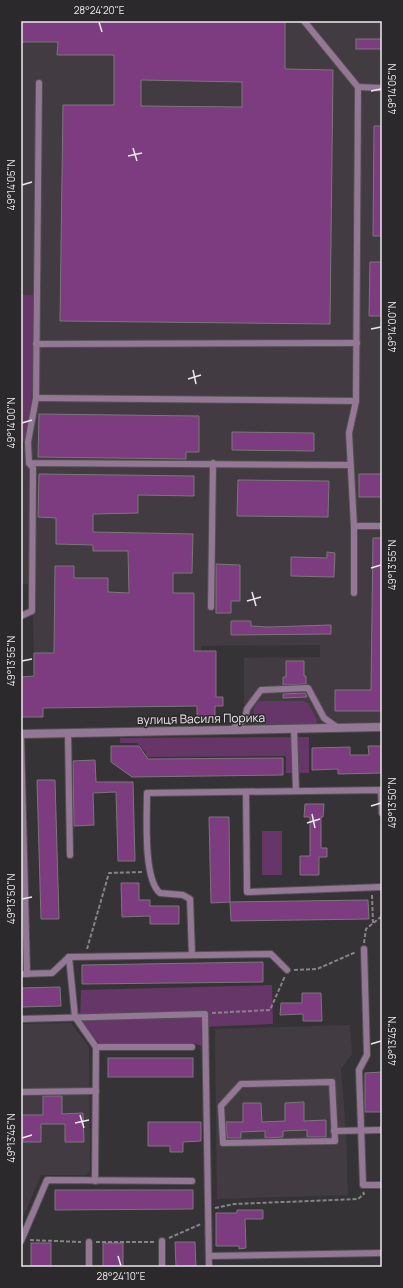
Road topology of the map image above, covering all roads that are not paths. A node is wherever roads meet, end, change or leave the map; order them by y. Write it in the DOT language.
graph roads {
  1 [pos="304,21"];
  2 [pos="39,83"];
  3 [pos="358,87"];
  4 [pos="382,88"];
  5 [pos="36,344"];
  6 [pos="357,344"];
  7 [pos="36,398"];
  8 [pos="356,400"];
  9 [pos="29,463"];
  10 [pos="213,463"];
  11 [pos="350,465"];
  12 [pos="354,526"];
  13 [pos="382,526"];
  14 [pos="354,593"];
  15 [pos="211,607"];
  16 [pos="21,616"];
  17 [pos="382,727"];
  18 [pos="338,728"];
  19 [pos="294,729"];
  20 [pos="231,730"];
  21 [pos="68,733"];
  22 [pos="21,735"];
  23 [pos="296,791"];
  24 [pos="246,792"];
  25 [pos="382,813"];
  26 [pos="22,815"];
  27 [pos="70,855"];
  28 [pos="382,887"];
  29 [pos="364,949"];
  30 [pos="192,955"];
  31 [pos="70,957"];
  32 [pos="287,970"];
  33 [pos="24,974"];
  34 [pos="75,1017"];
  35 [pos="21,1019"];
  36 [pos="96,1047"];
  37 [pos="192,1047"];
  38 [pos="96,1091"];
  39 [pos="21,1092"];
  40 [pos="362,1130"];
  41 [pos="382,1130"];
  42 [pos="334,1131"];
  43 [pos="95,1181"];
  44 [pos="192,1181"];
  45 [pos="382,1185"];
  46 [pos="21,1241"];
  47 [pos="89,1242"];
  48 [pos="162,1242"];
  49 [pos="382,1253"];
  50 [pos="209,1256"];
  51 [pos="90,1267"];
  52 [pos="162,1267"];
  53 [pos="209,1267"];
  1 -- 3 [label="lane"];
  2 -- 5 [label="lane"];
  3 -- 4 [label="lane"];
  3 -- 6 [label="lane"];
  5 -- 6 [label="lane"];
  5 -- 7 [label="lane"];
  6 -- 8 [label="lane"];
  7 -- 8 [label="lane"];
  7 -- 9 [label="lane"];
  8 -- 11 [label="lane"];
  9 -- 10 [label="lane"];
  9 -- 16 [label="lane"];
  10 -- 11 [label="lane"];
  10 -- 15 [label="lane"];
  11 -- 12 [label="lane"];
  12 -- 13 [label="lane"];
  12 -- 14 [label="lane"];
  17 -- 18 [label="street, вулиця Василя Порика"];
  18 -- 19 [label="street, вулиця Василя Порика"];
  18 -- 20 [label="lane"];
  19 -- 20 [label="street, вулиця Василя Порика"];
  19 -- 23 [label="lane"];
  20 -- 21 [label="street, вулиця Василя Порика"];
  21 -- 22 [label="street, вулиця Василя Порика"];
  21 -- 27 [label="lane"];
  22 -- 26 [label="lane"];
  23 -- 24 [label="lane"];
  23 -- 25 [label="lane"];
  24 -- 28 [label="lane"];
  24 -- 30 [label="lane"];
  26 -- 33 [label="lane"];
  29 -- 40 [label="lane"];
  30 -- 31 [label="lane"];
  30 -- 32 [label="lane"];
  31 -- 33 [label="lane"];
  31 -- 34 [label="lane"];
  34 -- 35 [label="lane"];
  34 -- 36 [label="lane"];
  34 -- 50 [label="lane"];
  36 -- 37 [label="lane"];
  36 -- 38 [label="lane"];
  38 -- 39 [label="lane"];
  38 -- 43 [label="lane"];
  40 -- 41 [label="lane"];
  40 -- 42 [label="lane"];
  40 -- 45 [label="lane"];
  42 -- 42 [label="lane"];
  43 -- 44 [label="lane"];
  43 -- 46 [label="lane"];
  47 -- 51 [label="lane"];
  48 -- 52 [label="lane"];
  49 -- 50 [label="lane"];
  50 -- 53 [label="lane"];
}
